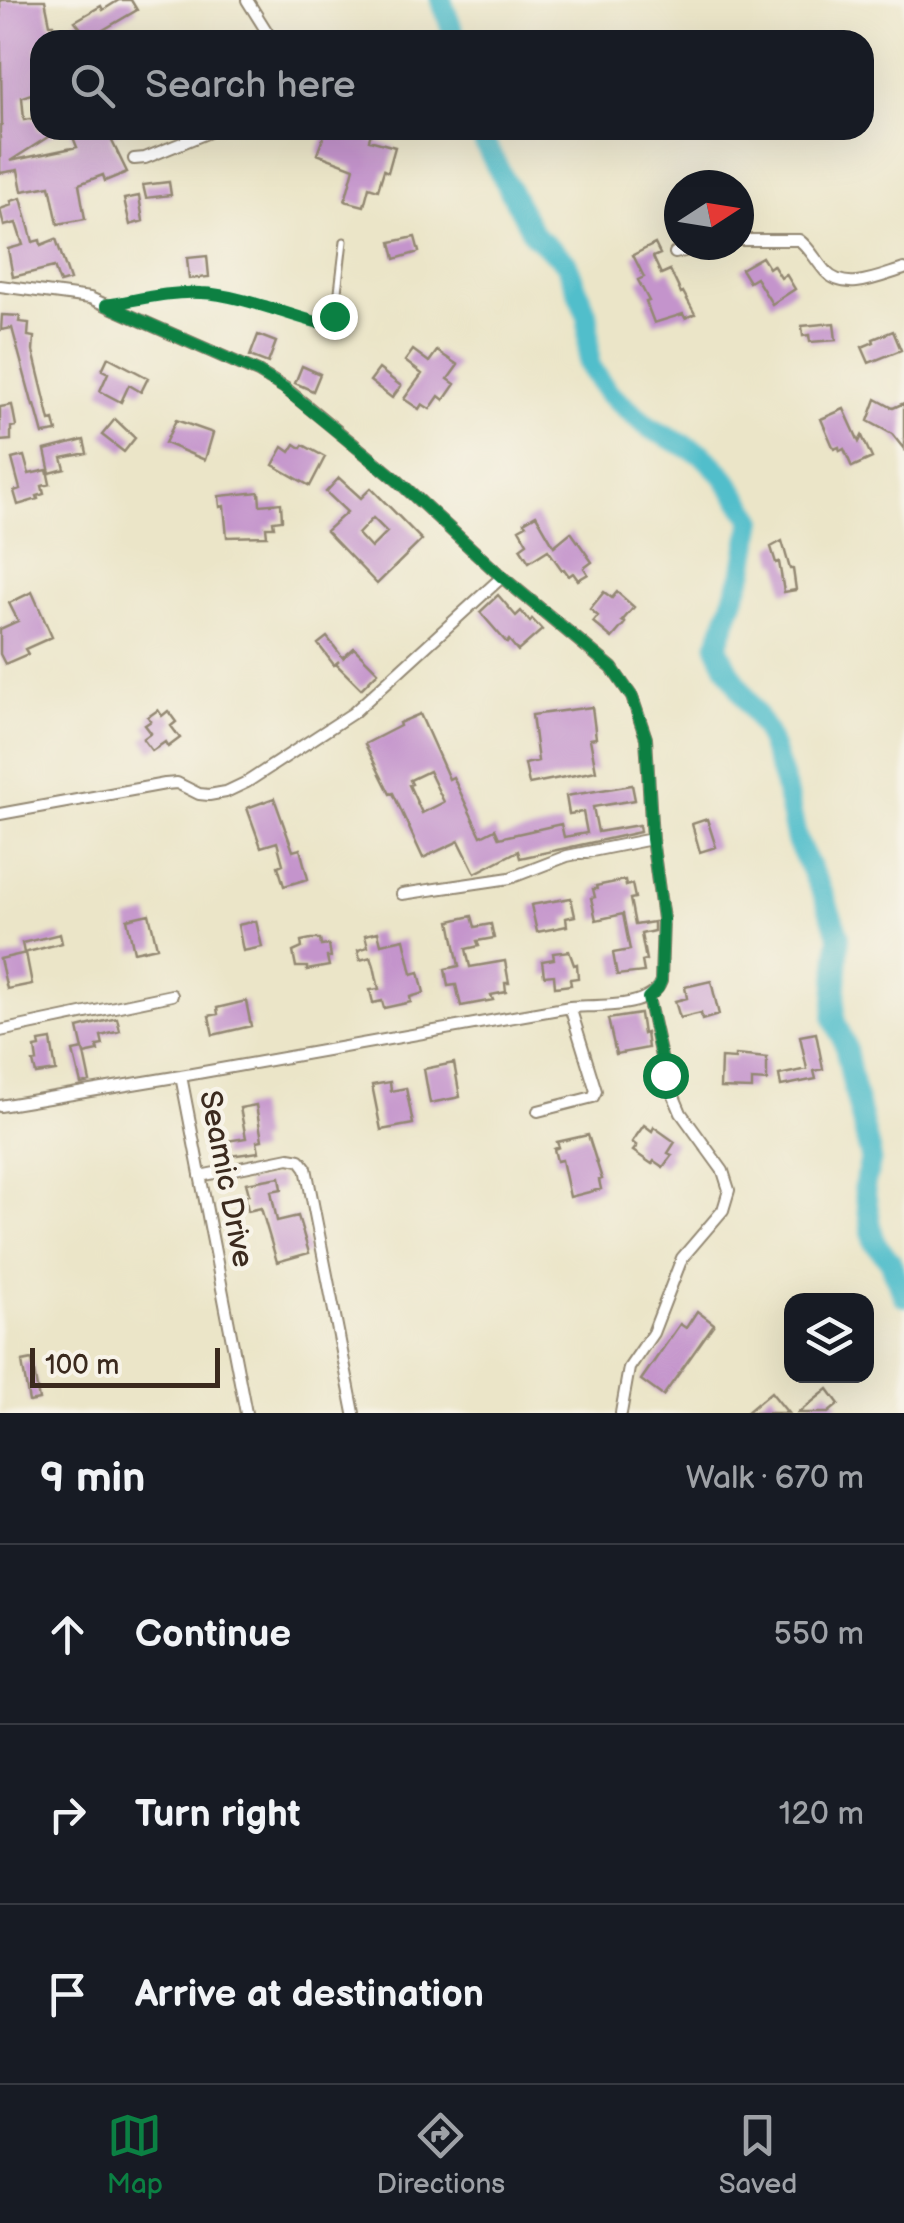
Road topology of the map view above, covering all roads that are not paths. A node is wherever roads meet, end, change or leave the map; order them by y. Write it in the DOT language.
graph roads {
  1 [pos="246,0"];
  2 [pos="266,30"];
  3 [pos="189,140"];
  4 [pos="134,159"];
  5 [pos="754,240"];
  6 [pos="344,241"];
  7 [pos="904,269"];
  8 [pos="0,286"];
  9 [pos="106,305"];
  10 [pos="502,577"];
  11 [pos="0,814"];
  12 [pos="652,839"];
  13 [pos="402,894"];
  14 [pos="172,995"];
  15 [pos="648,998"];
  16 [pos="570,1007"];
  17 [pos="0,1030"];
  18 [pos="181,1076"];
  19 [pos="0,1106"];
  20 [pos="538,1111"];
  21 [pos="200,1176"];
  22 [pos="246,1413"];
  23 [pos="354,1413"];
  24 [pos="620,1413"];
  1 -- 2 [label="street"];
  3 -- 4 [label="street"];
  5 -- 7 [label="street"];
  6 -- 9 [label="lane"];
  8 -- 9 [label="street"];
  9 -- 10 [label="street"];
  10 -- 11 [label="street"];
  10 -- 12 [label="street"];
  12 -- 13 [label="street"];
  12 -- 15 [label="street"];
  14 -- 17 [label="street"];
  15 -- 16 [label="street"];
  15 -- 24 [label="street"];
  16 -- 18 [label="street"];
  16 -- 20 [label="street"];
  18 -- 19 [label="street, Seamic Drive"];
  18 -- 21 [label="street, Seamic Drive"];
  21 -- 22 [label="street, Seamic Drive"];
  21 -- 23 [label="street"];
}
